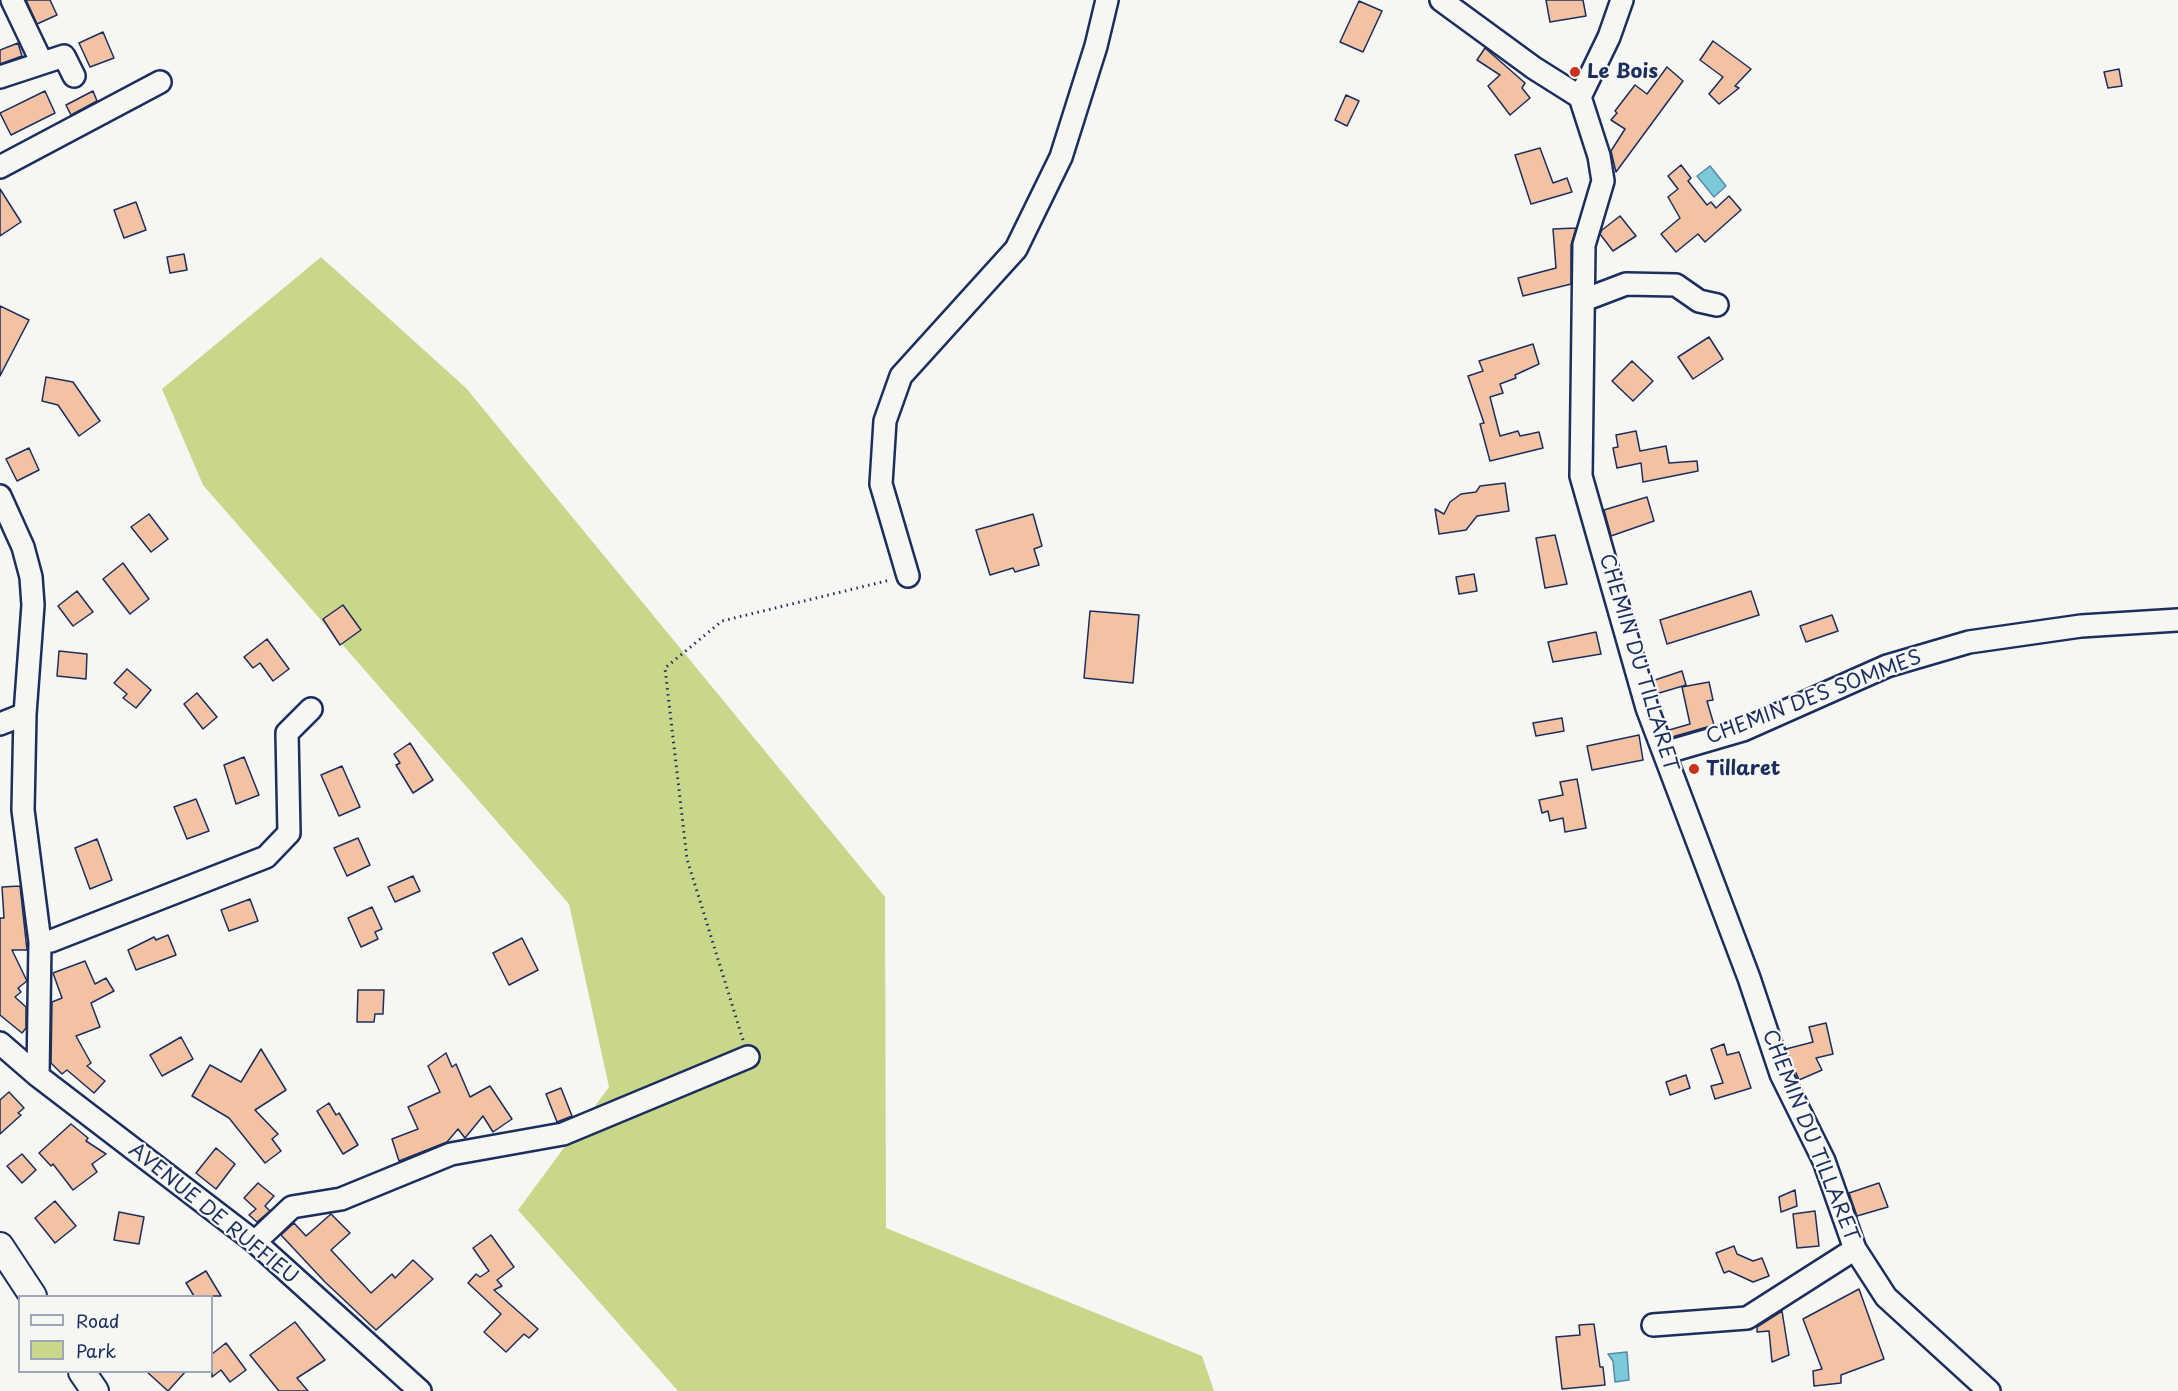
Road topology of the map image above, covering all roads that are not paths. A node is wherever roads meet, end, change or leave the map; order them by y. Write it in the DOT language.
graph roads {
  1 [pos="12,0"];
  2 [pos="1107,0"];
  3 [pos="1441,0"];
  4 [pos="1622,0"];
  5 [pos="42,63"];
  6 [pos="74,76"];
  7 [pos="0,77"];
  8 [pos="160,82"];
  9 [pos="1580,97"];
  10 [pos="0,167"];
  11 [pos="1584,300"];
  12 [pos="1718,305"];
  13 [pos="0,496"];
  14 [pos="908,576"];
  15 [pos="2178,620"];
  16 [pos="310,709"];
  17 [pos="25,714"];
  18 [pos="0,724"];
  19 [pos="1664,753"];
  20 [pos="40,942"];
  21 [pos="0,1043"];
  22 [pos="748,1057"];
  23 [pos="38,1076"];
  24 [pos="255,1242"];
  25 [pos="0,1246"];
  26 [pos="1855,1249"];
  27 [pos="32,1295"];
  28 [pos="1653,1325"];
  29 [pos="83,1373"];
  30 [pos="95,1391"];
  31 [pos="420,1391"];
  32 [pos="1989,1391"];
  1 -- 5 [label="street"];
  2 -- 14 [label="street"];
  3 -- 9 [label="street"];
  4 -- 9 [label="street"];
  5 -- 6 [label="street"];
  5 -- 7 [label="street"];
  8 -- 10 [label="street"];
  9 -- 11 [label="street, CHEMIN DU TILLARET"];
  11 -- 12 [label="street"];
  11 -- 19 [label="street, CHEMIN DU TILLARET"];
  13 -- 17 [label="street"];
  15 -- 19 [label="street, CHEMIN DES SOMMES"];
  16 -- 20 [label="street"];
  17 -- 18 [label="street"];
  17 -- 20 [label="street"];
  19 -- 26 [label="street, CHEMIN DU TILLARET"];
  20 -- 23 [label="street"];
  21 -- 23 [label="street, AVENUE DE RUFFIEU"];
  22 -- 24 [label="street"];
  23 -- 24 [label="street, AVENUE DE RUFFIEU"];
  24 -- 31 [label="street, AVENUE DE RUFFIEU"];
  25 -- 27 [label="main road"];
  26 -- 28 [label="street"];
  26 -- 32 [label="street, CHEMIN DU TILLARET"];
  29 -- 30 [label="main road"];
}
